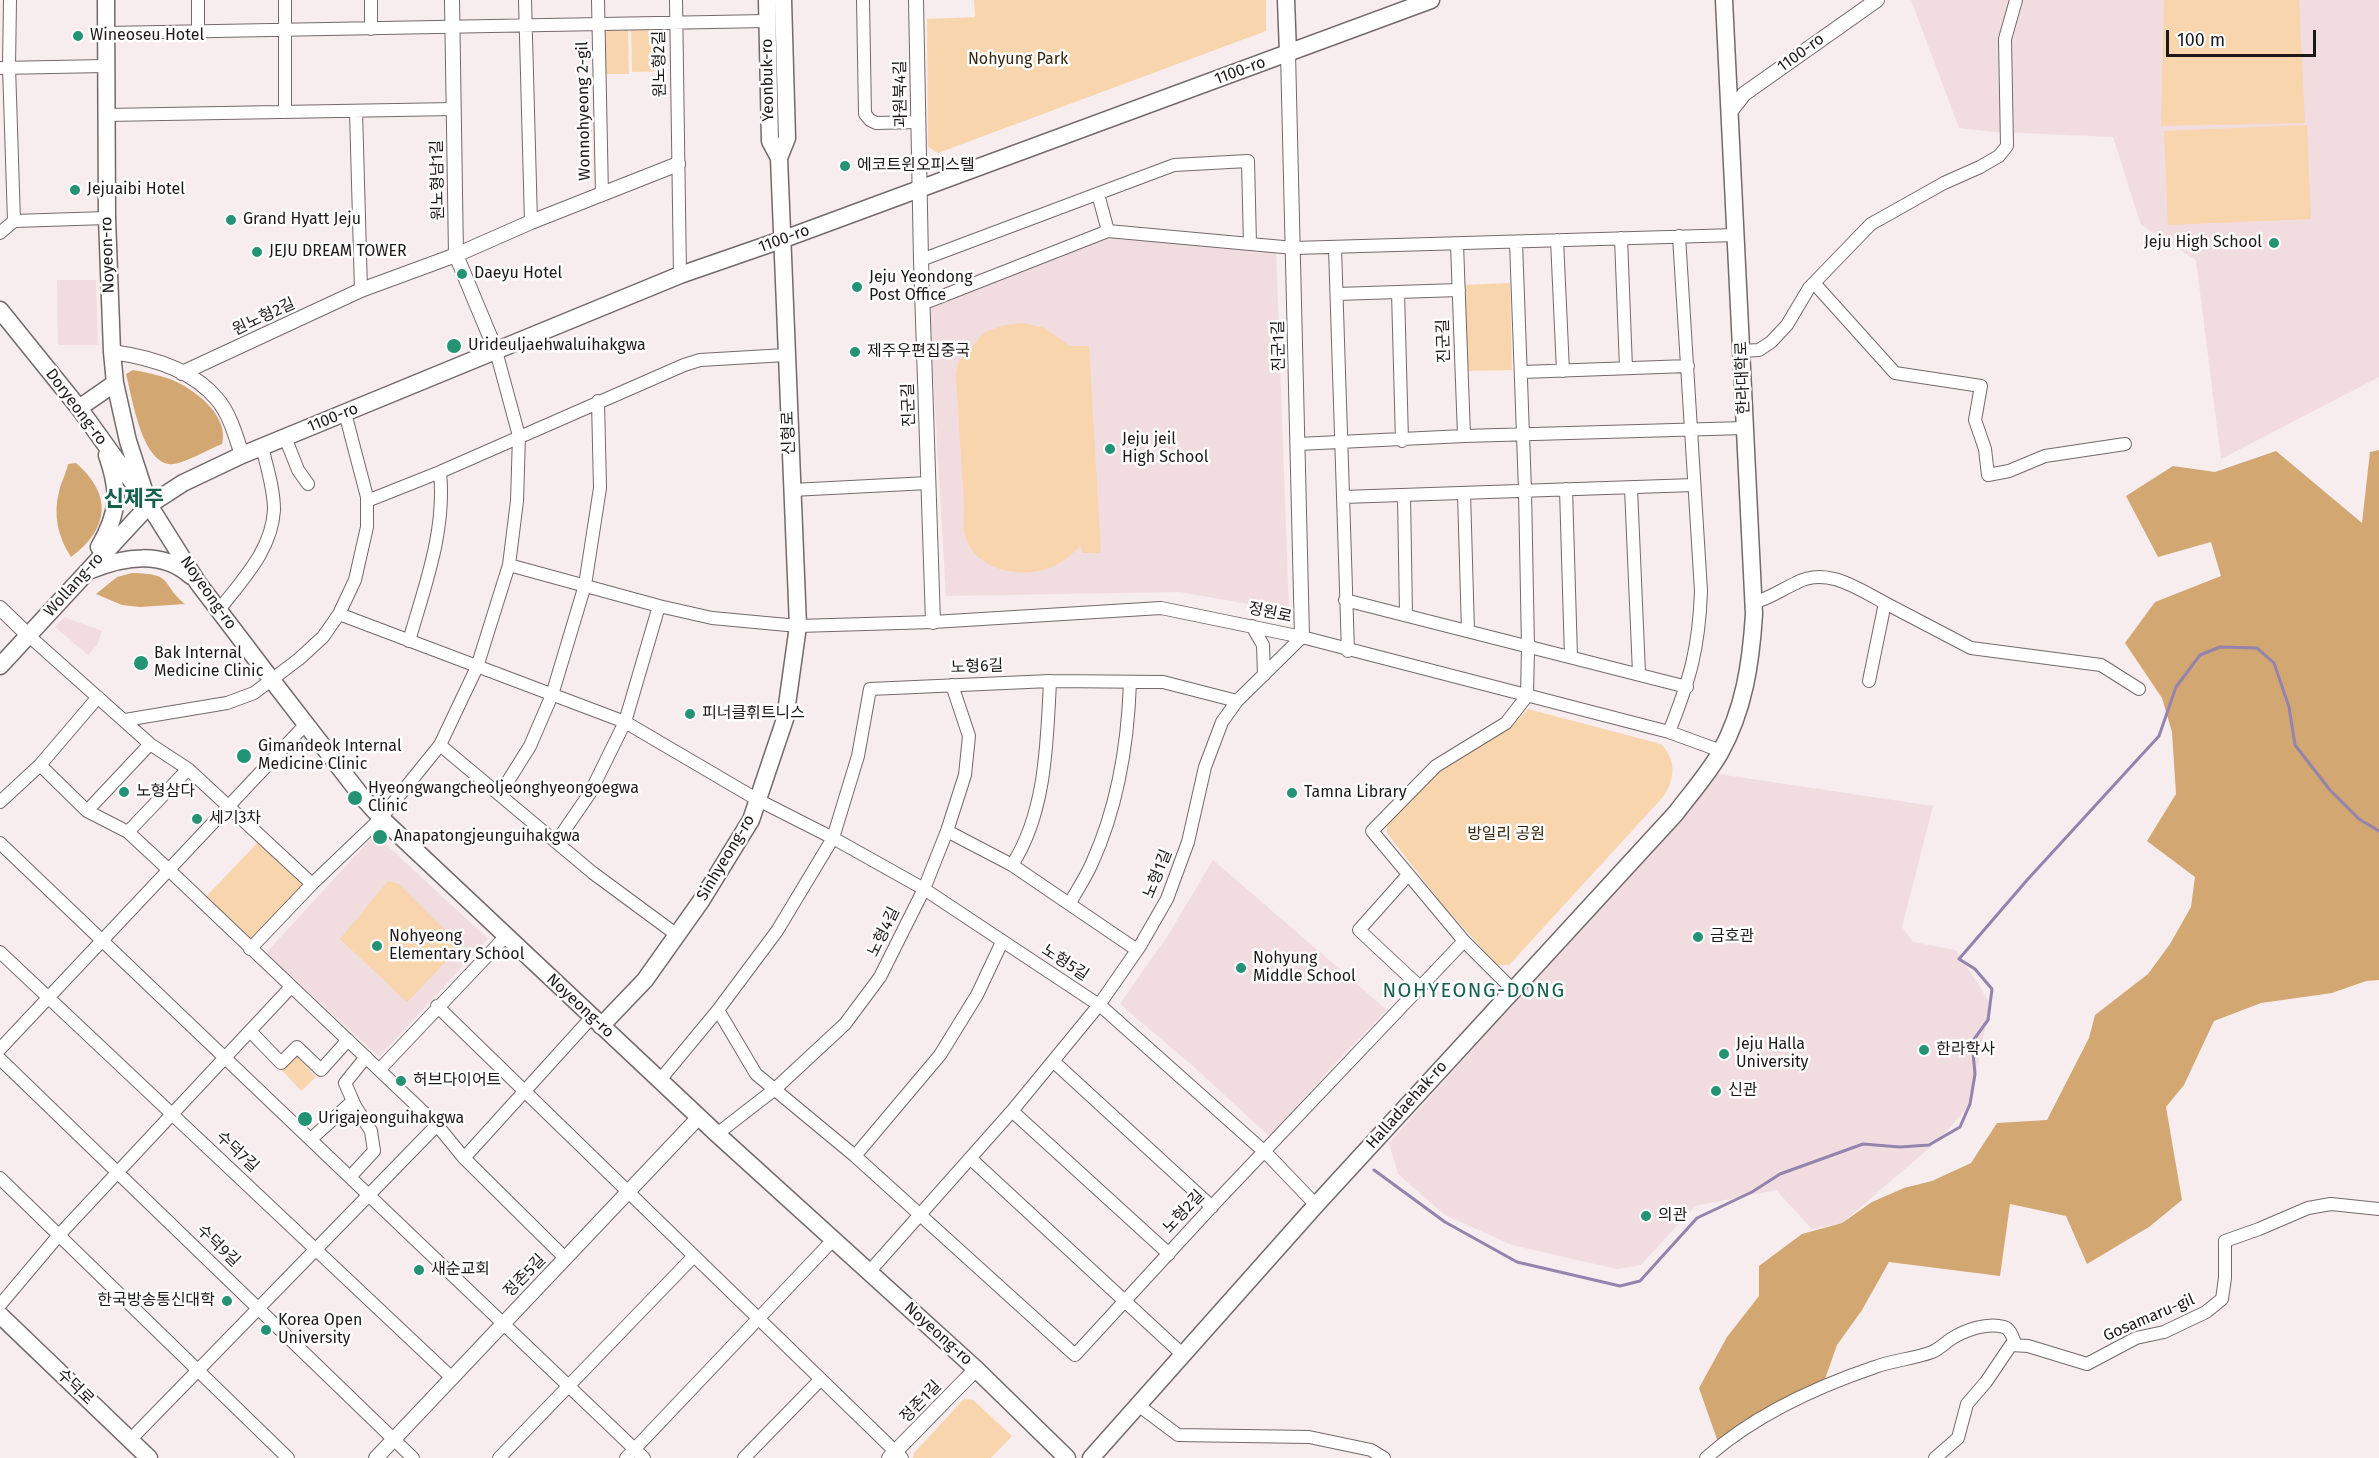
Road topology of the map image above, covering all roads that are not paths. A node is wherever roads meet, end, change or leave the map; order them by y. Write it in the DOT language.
graph roads {
  1 [pos="10,0"];
  2 [pos="106,0"];
  3 [pos="198,0"];
  4 [pos="285,0"];
  5 [pos="371,0"];
  6 [pos="452,0"];
  7 [pos="525,0"];
  8 [pos="598,0"];
  9 [pos="676,0"];
  10 [pos="766,0"];
  11 [pos="783,0"];
  12 [pos="862,0"];
  13 [pos="916,0"];
  14 [pos="1286,0"];
  15 [pos="1431,0"];
  16 [pos="1724,0"];
  17 [pos="1877,0"];
  18 [pos="2016,0"];
  19 [pos="767,21"];
  20 [pos="676,23"];
  21 [pos="599,26"];
  22 [pos="526,27"];
  23 [pos="453,28"];
  24 [pos="371,29"];
  25 [pos="285,30"];
  26 [pos="198,31"];
  27 [pos="106,33"];
  28 [pos="1288,53"];
  29 [pos="105,66"];
  30 [pos="5,68"];
  31 [pos="454,110"];
  32 [pos="285,111"];
  33 [pos="356,111"];
  34 [pos="1731,112"];
  35 [pos="106,115"];
  36 [pos="918,122"];
  37 [pos="779,158"];
  38 [pos="678,164"];
  39 [pos="920,188"];
  40 [pos="1098,194"];
  41 [pos="602,195"];
  42 [pos="107,218"];
  43 [pos="14,221"];
  44 [pos="531,222"];
  45 [pos="1108,231"];
  46 [pos="0,233"];
  47 [pos="1736,235"];
  48 [pos="1679,236"];
  49 [pos="1621,238"];
  50 [pos="784,239"];
  51 [pos="1557,240"];
  52 [pos="1516,242"];
  53 [pos="1250,244"];
  54 [pos="1457,244"];
  55 [pos="1294,248"];
  56 [pos="1335,248"];
  57 [pos="456,255"];
  58 [pos="921,260"];
  59 [pos="680,275"];
  60 [pos="1814,283"];
  61 [pos="361,290"];
  62 [pos="1459,290"];
  63 [pos="1398,292"];
  64 [pos="1337,294"];
  65 [pos="922,304"];
  66 [pos="0,310"];
  67 [pos="496,351"];
  68 [pos="1742,351"];
  69 [pos="112,352"];
  70 [pos="786,355"];
  71 [pos="1688,366"];
  72 [pos="1626,368"];
  73 [pos="1563,371"];
  74 [pos="1522,372"];
  75 [pos="182,373"];
  76 [pos="115,383"];
  77 [pos="598,401"];
  78 [pos="79,408"];
  79 [pos="345,413"];
  80 [pos="1744,428"];
  81 [pos="1690,430"];
  82 [pos="519,436"];
  83 [pos="1464,436"];
  84 [pos="1523,436"];
  85 [pos="285,437"];
  86 [pos="102,440"];
  87 [pos="1402,441"];
  88 [pos="1342,443"];
  89 [pos="1298,444"];
  90 [pos="2125,444"];
  91 [pos="262,447"];
  92 [pos="242,455"];
  93 [pos="440,472"];
  94 [pos="928,483"];
  95 [pos="308,484"];
  96 [pos="1694,485"];
  97 [pos="1630,488"];
  98 [pos="1566,489"];
  99 [pos="792,490"];
  100 [pos="1525,490"];
  101 [pos="1464,493"];
  102 [pos="1404,496"];
  103 [pos="1343,497"];
  104 [pos="367,501"];
  105 [pos="149,505"];
  106 [pos="509,565"];
  107 [pos="85,572"];
  108 [pos="198,583"];
  109 [pos="585,585"];
  110 [pos="1345,600"];
  111 [pos="1753,603"];
  112 [pos="1886,603"];
  113 [pos="658,606"];
  114 [pos="0,608"];
  115 [pos="219,610"];
  116 [pos="339,614"];
  117 [pos="1406,615"];
  118 [pos="933,622"];
  119 [pos="798,626"];
  120 [pos="1252,626"];
  121 [pos="1468,631"];
  122 [pos="28,635"];
  123 [pos="1302,638"];
  124 [pos="409,641"];
  125 [pos="1528,647"];
  126 [pos="1348,651"];
  127 [pos="1571,657"];
  128 [pos="0,666"];
  129 [pos="477,668"];
  130 [pos="1639,673"];
  131 [pos="1264,675"];
  132 [pos="271,679"];
  133 [pos="1050,681"];
  134 [pos="1869,681"];
  135 [pos="1130,682"];
  136 [pos="952,685"];
  137 [pos="1687,687"];
  138 [pos="2139,689"];
  139 [pos="552,695"];
  140 [pos="1527,696"];
  141 [pos="98,697"];
  142 [pos="1237,701"];
  143 [pos="125,720"];
  144 [pos="625,722"];
  145 [pos="306,724"];
  146 [pos="1669,732"];
  147 [pos="150,744"];
  148 [pos="440,745"];
  149 [pos="1721,751"];
  150 [pos="40,765"];
  151 [pos="188,769"];
  152 [pos="500,794"];
  153 [pos="758,800"];
  154 [pos="0,802"];
  155 [pos="228,807"];
  156 [pos="87,811"];
  157 [pos="381,818"];
  158 [pos="948,831"];
  159 [pos="128,832"];
  160 [pos="833,838"];
  161 [pos="557,841"];
  162 [pos="0,843"];
  163 [pos="1012,865"];
  164 [pos="169,870"];
  165 [pos="1408,875"];
  166 [pos="312,885"];
  167 [pos="924,889"];
  168 [pos="1070,903"];
  169 [pos="677,935"];
  170 [pos="506,936"];
  171 [pos="102,940"];
  172 [pos="1464,941"];
  173 [pos="1002,942"];
  174 [pos="250,949"];
  175 [pos="1137,950"];
  176 [pos="0,952"];
  177 [pos="291,987"];
  178 [pos="1420,987"];
  179 [pos="1513,990"];
  180 [pos="48,998"];
  181 [pos="1099,1005"];
  182 [pos="437,1006"];
  183 [pos="718,1010"];
  184 [pos="596,1022"];
  185 [pos="250,1031"];
  186 [pos="348,1040"];
  187 [pos="0,1049"];
  188 [pos="366,1057"];
  189 [pos="225,1058"];
  190 [pos="0,1059"];
  191 [pos="1053,1061"];
  192 [pos="380,1070"];
  193 [pos="660,1080"];
  194 [pos="775,1089"];
  195 [pos="525,1092"];
  196 [pos="353,1101"];
  197 [pos="1012,1111"];
  198 [pos="172,1114"];
  199 [pos="699,1117"];
  200 [pos="437,1125"];
  201 [pos="717,1134"];
  202 [pos="311,1139"];
  203 [pos="1264,1152"];
  204 [pos="855,1156"];
  205 [pos="464,1158"];
  206 [pos="970,1158"];
  207 [pos="118,1172"];
  208 [pos="350,1177"];
  209 [pos="0,1178"];
  210 [pos="628,1192"];
  211 [pos="369,1195"];
  212 [pos="1316,1205"];
  213 [pos="1212,1207"];
  214 [pos="2379,1209"];
  215 [pos="920,1214"];
  216 [pos="59,1235"];
  217 [pos="833,1240"];
  218 [pos="317,1248"];
  219 [pos="1169,1254"];
  220 [pos="694,1256"];
  221 [pos="565,1258"];
  222 [pos="869,1272"];
  223 [pos="1125,1302"];
  224 [pos="0,1305"];
  225 [pos="258,1308"];
  226 [pos="0,1315"];
  227 [pos="758,1318"];
  228 [pos="503,1323"];
  229 [pos="2016,1345"];
  230 [pos="1182,1354"];
  231 [pos="976,1368"];
  232 [pos="197,1369"];
  233 [pos="452,1377"];
  234 [pos="821,1379"];
  235 [pos="569,1386"];
  236 [pos="1138,1405"];
  237 [pos="393,1438"];
  238 [pos="130,1440"];
  239 [pos="630,1453"];
  240 [pos="895,1456"];
  241 [pos="149,1458"];
  242 [pos="288,1458"];
  243 [pos="376,1458"];
  244 [pos="413,1458"];
  245 [pos="499,1458"];
  246 [pos="644,1458"];
  247 [pos="744,1458"];
  248 [pos="1067,1458"];
  249 [pos="1091,1458"];
  250 [pos="1384,1458"];
  251 [pos="1706,1458"];
  252 [pos="1935,1458"];
  1 -- 30 [label="street"];
  2 -- 27 [label="main road, Noyeon-ro"];
  3 -- 26 [label="street"];
  4 -- 25 [label="street"];
  5 -- 24 [label="street"];
  6 -- 23 [label="street, 원노형남1길"];
  7 -- 22 [label="street"];
  8 -- 21 [label="street, Wonnohyeong 2-gil"];
  9 -- 20 [label="street, 원노형2길"];
  10 -- 19 [label="main road, Yeonbuk-ro"];
  11 -- 37 [label="main road, Yeonbuk-ro"];
  12 -- 36 [label="street"];
  13 -- 36 [label="street, 과원북4길"];
  14 -- 28 [label="main road"];
  15 -- 28 [label="main road, 1100-ro"];
  16 -- 34 [label="main road, 한라대학로"];
  17 -- 34 [label="street, 1100-ro"];
  18 -- 60 [label="street"];
  19 -- 20 [label="street"];
  19 -- 37 [label="main road, Yeonbuk-ro"];
  20 -- 21 [label="street"];
  20 -- 38 [label="street, 원노형2길"];
  21 -- 22 [label="street"];
  21 -- 41 [label="street, Wonnohyeong 2-gil"];
  22 -- 23 [label="street"];
  22 -- 44 [label="street"];
  23 -- 24 [label="street"];
  23 -- 31 [label="street, 원노형남1길"];
  24 -- 25 [label="street"];
  25 -- 26 [label="street"];
  25 -- 32 [label="street"];
  26 -- 27 [label="street"];
  27 -- 29 [label="main road, Noyeon-ro"];
  28 -- 39 [label="main road, 1100-ro"];
  28 -- 55 [label="street, 진군1길"];
  29 -- 30 [label="street"];
  29 -- 35 [label="main road, Noyeon-ro"];
  30 -- 43 [label="street"];
  31 -- 33 [label="street"];
  31 -- 57 [label="street, 원노형남1길"];
  32 -- 33 [label="street"];
  32 -- 35 [label="street"];
  33 -- 61 [label="street"];
  34 -- 47 [label="main road, 한라대학로"];
  35 -- 42 [label="main road, Noyeon-ro"];
  36 -- 39 [label="street, 과원북4길"];
  37 -- 50 [label="main road, Yeonbuk-ro"];
  38 -- 41 [label="street, 원노형2길"];
  38 -- 59 [label="street, 원노형2길"];
  39 -- 50 [label="main road, 1100-ro"];
  39 -- 58 [label="street, 진군길"];
  40 -- 45 [label="street"];
  40 -- 53 [label="street"];
  40 -- 58 [label="street"];
  41 -- 44 [label="street, 원노형2길"];
  42 -- 43 [label="street"];
  42 -- 69 [label="main road, Noyeon-ro"];
  43 -- 46 [label="street"];
  44 -- 57 [label="street, 원노형2길"];
  45 -- 53 [label="street"];
  45 -- 65 [label="street"];
  47 -- 48 [label="street"];
  47 -- 68 [label="main road, 한라대학로"];
  48 -- 49 [label="street"];
  48 -- 71 [label="street"];
  49 -- 51 [label="street"];
  49 -- 72 [label="street"];
  50 -- 59 [label="main road, 1100-ro"];
  50 -- 70 [label="main road, 신형로"];
  51 -- 52 [label="street"];
  51 -- 73 [label="street"];
  52 -- 54 [label="street"];
  52 -- 74 [label="street"];
  53 -- 55 [label="street"];
  54 -- 56 [label="street"];
  54 -- 62 [label="street, 진군길"];
  55 -- 56 [label="street"];
  55 -- 89 [label="street, 진군1길"];
  56 -- 64 [label="street"];
  57 -- 61 [label="street, 원노형2길"];
  57 -- 67 [label="street, 원노형남1길"];
  58 -- 65 [label="street, 진군길"];
  59 -- 67 [label="main road, 1100-ro"];
  60 -- 68 [label="street"];
  60 -- 90 [label="street"];
  61 -- 75 [label="street, 원노형2길"];
  62 -- 63 [label="street"];
  62 -- 83 [label="street, 진군길"];
  63 -- 64 [label="street"];
  63 -- 87 [label="street"];
  64 -- 88 [label="street"];
  65 -- 94 [label="street, 진군길"];
  66 -- 78 [label="main road, Doryeong-ro"];
  67 -- 79 [label="main road, 1100-ro"];
  67 -- 82 [label="street"];
  68 -- 80 [label="main road, 한라대학로"];
  69 -- 75 [label="street"];
  69 -- 76 [label="main road, Noyeon-ro"];
  70 -- 77 [label="street"];
  70 -- 99 [label="main road, 신형로"];
  71 -- 72 [label="street"];
  71 -- 81 [label="street"];
  72 -- 73 [label="street"];
  73 -- 74 [label="street"];
  74 -- 84 [label="street"];
  75 -- 92 [label="street"];
  76 -- 78 [label="main road"];
  76 -- 105 [label="main road, Noyeon-ro"];
  77 -- 82 [label="street"];
  77 -- 109 [label="street"];
  78 -- 86 [label="main road, Doryeong-ro"];
  79 -- 85 [label="main road, 1100-ro"];
  79 -- 104 [label="street"];
  80 -- 81 [label="street"];
  80 -- 111 [label="main road, 한라대학로"];
  81 -- 84 [label="street"];
  81 -- 96 [label="street"];
  82 -- 93 [label="street"];
  82 -- 106 [label="street"];
  83 -- 84 [label="street"];
  83 -- 87 [label="street"];
  84 -- 100 [label="street"];
  85 -- 91 [label="main road, 1100-ro"];
  85 -- 95 [label="street"];
  86 -- 105 [label="main road, Doryeong-ro"];
  86 -- 107 [label="main road"];
  87 -- 88 [label="street"];
  88 -- 89 [label="street"];
  88 -- 103 [label="street"];
  89 -- 123 [label="street, 진군1길"];
  91 -- 92 [label="main road, 1100-ro"];
  91 -- 115 [label="street"];
  92 -- 105 [label="main road, 1100-ro"];
  93 -- 104 [label="street"];
  93 -- 124 [label="street"];
  94 -- 99 [label="street"];
  94 -- 118 [label="street, 진군길"];
  96 -- 97 [label="street"];
  96 -- 137 [label="street"];
  97 -- 98 [label="street"];
  97 -- 130 [label="street"];
  98 -- 100 [label="street"];
  98 -- 127 [label="street"];
  99 -- 119 [label="main road, 신형로"];
  100 -- 101 [label="street"];
  100 -- 125 [label="street"];
  101 -- 102 [label="street"];
  101 -- 121 [label="street"];
  102 -- 103 [label="street"];
  102 -- 117 [label="street"];
  103 -- 110 [label="street"];
  104 -- 116 [label="street"];
  105 -- 107 [label="main road, Wollang-ro"];
  105 -- 108 [label="main road, Noyeong-ro"];
  106 -- 109 [label="street, 정원로"];
  106 -- 129 [label="street"];
  107 -- 108 [label="main road"];
  107 -- 122 [label="main road, Wollang-ro"];
  108 -- 115 [label="main road, Noyeong-ro"];
  109 -- 113 [label="street, 정원로"];
  109 -- 139 [label="street"];
  110 -- 117 [label="street"];
  110 -- 126 [label="street"];
  111 -- 112 [label="street"];
  111 -- 149 [label="main road, 한라대학로"];
  112 -- 134 [label="street"];
  112 -- 138 [label="street"];
  113 -- 119 [label="street, 정원로"];
  113 -- 144 [label="street"];
  114 -- 122 [label="street"];
  115 -- 132 [label="main road, Noyeong-ro"];
  116 -- 124 [label="street, 노형5길"];
  116 -- 132 [label="street"];
  117 -- 121 [label="street"];
  118 -- 119 [label="street, 정원로"];
  118 -- 120 [label="street, 정원로"];
  119 -- 153 [label="main road, Sinhyeong-ro"];
  120 -- 123 [label="street, 정원로"];
  120 -- 131 [label="street"];
  121 -- 125 [label="street"];
  122 -- 128 [label="main road, Wollang-ro"];
  122 -- 141 [label="street"];
  123 -- 126 [label="street, 정원로"];
  123 -- 131 [label="street, 노형1길"];
  124 -- 129 [label="street, 노형5길"];
  125 -- 127 [label="street"];
  125 -- 140 [label="street"];
  126 -- 140 [label="street, 정원로"];
  127 -- 130 [label="street"];
  129 -- 139 [label="street, 노형5길"];
  129 -- 148 [label="street"];
  130 -- 137 [label="street"];
  131 -- 142 [label="street, 노형1길"];
  132 -- 143 [label="street"];
  132 -- 145 [label="main road, Noyeong-ro"];
  133 -- 135 [label="street, 노형6길"];
  133 -- 136 [label="street, 노형6길"];
  133 -- 163 [label="street"];
  135 -- 142 [label="street, 노형6길"];
  135 -- 168 [label="street"];
  136 -- 158 [label="street, 노형4길"];
  136 -- 160 [label="street, 노형6길"];
  137 -- 146 [label="street"];
  139 -- 144 [label="street, 노형5길"];
  139 -- 152 [label="street"];
  140 -- 146 [label="street, 정원로"];
  140 -- 165 [label="street"];
  141 -- 143 [label="street"];
  141 -- 150 [label="street"];
  142 -- 175 [label="street, 노형1길"];
  143 -- 147 [label="street"];
  144 -- 153 [label="street, 노형5길"];
  144 -- 161 [label="street"];
  145 -- 155 [label="street"];
  145 -- 157 [label="main road, Noyeong-ro"];
  146 -- 149 [label="street, 정원로"];
  147 -- 151 [label="street"];
  147 -- 156 [label="street"];
  148 -- 152 [label="street"];
  148 -- 157 [label="street"];
  149 -- 179 [label="main road, Halladaehak-ro"];
  150 -- 154 [label="street"];
  150 -- 156 [label="street"];
  151 -- 155 [label="street"];
  151 -- 159 [label="street"];
  152 -- 161 [label="street"];
  153 -- 160 [label="street, 노형5길"];
  153 -- 169 [label="main road, Sinhyeong-ro"];
  155 -- 164 [label="street"];
  155 -- 166 [label="street"];
  156 -- 159 [label="street"];
  157 -- 166 [label="street"];
  157 -- 170 [label="main road, Noyeong-ro"];
  158 -- 163 [label="street"];
  158 -- 167 [label="street, 노형4길"];
  159 -- 164 [label="street"];
  160 -- 167 [label="street, 노형5길"];
  160 -- 183 [label="street"];
  161 -- 169 [label="street"];
  162 -- 171 [label="street"];
  163 -- 168 [label="street"];
  164 -- 171 [label="street"];
  164 -- 174 [label="street"];
  165 -- 172 [label="street"];
  165 -- 178 [label="street"];
  166 -- 174 [label="street"];
  167 -- 173 [label="street, 노형5길"];
  167 -- 194 [label="street, 노형4길"];
  168 -- 175 [label="street"];
  169 -- 184 [label="main road, Sinhyeong-ro"];
  170 -- 182 [label="street"];
  170 -- 184 [label="main road, Noyeong-ro"];
  171 -- 180 [label="street"];
  171 -- 189 [label="street"];
  172 -- 178 [label="street, 노형2길"];
  172 -- 179 [label="street"];
  173 -- 181 [label="street, 노형5길"];
  173 -- 204 [label="street"];
  174 -- 177 [label="street"];
  175 -- 181 [label="street, 노형1길"];
  176 -- 180 [label="street, 수덕7길"];
  177 -- 185 [label="street"];
  177 -- 186 [label="street"];
  178 -- 203 [label="street, 노형2길"];
  179 -- 212 [label="main road, Halladaehak-ro"];
  180 -- 187 [label="street"];
  180 -- 198 [label="street, 수덕7길"];
  181 -- 191 [label="street, 노형1길"];
  181 -- 203 [label="street, 노형5길"];
  182 -- 192 [label="street"];
  182 -- 195 [label="street"];
  183 -- 193 [label="street"];
  183 -- 194 [label="street"];
  184 -- 193 [label="main road, Noyeong-ro"];
  184 -- 195 [label="street"];
  185 -- 186 [label="street"];
  185 -- 189 [label="street"];
  186 -- 188 [label="street"];
  188 -- 192 [label="street"];
  188 -- 196 [label="street"];
  189 -- 198 [label="street"];
  189 -- 202 [label="street"];
  190 -- 207 [label="street, 수덕9길"];
  191 -- 197 [label="street, 노형1길"];
  191 -- 213 [label="street"];
  192 -- 200 [label="street"];
  193 -- 199 [label="main road, Noyeong-ro"];
  194 -- 201 [label="street, 노형4길"];
  194 -- 204 [label="street"];
  195 -- 205 [label="street"];
  195 -- 210 [label="street"];
  196 -- 202 [label="street"];
  196 -- 208 [label="street"];
  197 -- 206 [label="street, 노형1길"];
  197 -- 219 [label="street"];
  198 -- 207 [label="street"];
  198 -- 218 [label="street, 수덕7길"];
  199 -- 201 [label="main road, Noyeong-ro"];
  199 -- 210 [label="street, 정존5길"];
  200 -- 205 [label="street"];
  200 -- 211 [label="street"];
  201 -- 217 [label="main road, Noyeong-ro"];
  202 -- 208 [label="street"];
  203 -- 212 [label="street, 노형5길"];
  203 -- 213 [label="street, 노형2길"];
  204 -- 215 [label="street"];
  205 -- 221 [label="street"];
  206 -- 215 [label="street, 노형1길"];
  206 -- 223 [label="street"];
  207 -- 216 [label="street"];
  207 -- 225 [label="street, 수덕9길"];
  208 -- 211 [label="street"];
  209 -- 216 [label="street"];
  210 -- 220 [label="street"];
  210 -- 221 [label="street, 정존5길"];
  211 -- 218 [label="street"];
  211 -- 228 [label="street"];
  212 -- 230 [label="main road, Halladaehak-ro"];
  213 -- 219 [label="street, 노형2길"];
  214 -- 229 [label="street, Gosamaru-gil"];
  215 -- 222 [label="street, 노형1길"];
  215 -- 223 [label="street, 노형2길"];
  216 -- 224 [label="street"];
  216 -- 232 [label="street"];
  217 -- 222 [label="main road, Noyeong-ro"];
  217 -- 227 [label="street"];
  218 -- 225 [label="street"];
  218 -- 233 [label="street, 수덕7길"];
  219 -- 223 [label="street, 노형2길"];
  220 -- 227 [label="street"];
  220 -- 235 [label="street"];
  221 -- 228 [label="street, 정존5길"];
  222 -- 231 [label="main road, Noyeong-ro"];
  223 -- 230 [label="street"];
  225 -- 232 [label="street"];
  225 -- 237 [label="street, 수덕9길"];
  226 -- 238 [label="main road, 수덕로"];
  227 -- 234 [label="street"];
  227 -- 239 [label="street"];
  228 -- 233 [label="street, 정존5길"];
  228 -- 235 [label="street"];
  229 -- 251 [label="street"];
  229 -- 252 [label="street"];
  230 -- 236 [label="main road, Halladaehak-ro"];
  231 -- 240 [label="street, 정존1길"];
  231 -- 248 [label="main road, Noyeong-ro"];
  232 -- 238 [label="street"];
  232 -- 242 [label="street"];
  233 -- 237 [label="street, 정존5길"];
  234 -- 240 [label="street"];
  234 -- 247 [label="street"];
  235 -- 239 [label="street"];
  235 -- 245 [label="street"];
  236 -- 249 [label="main road, Halladaehak-ro"];
  236 -- 250 [label="street"];
  237 -- 243 [label="street, 정존5길"];
  237 -- 244 [label="street, 수덕9길"];
  238 -- 241 [label="main road, 수덕로"];
  239 -- 246 [label="street"];
}
